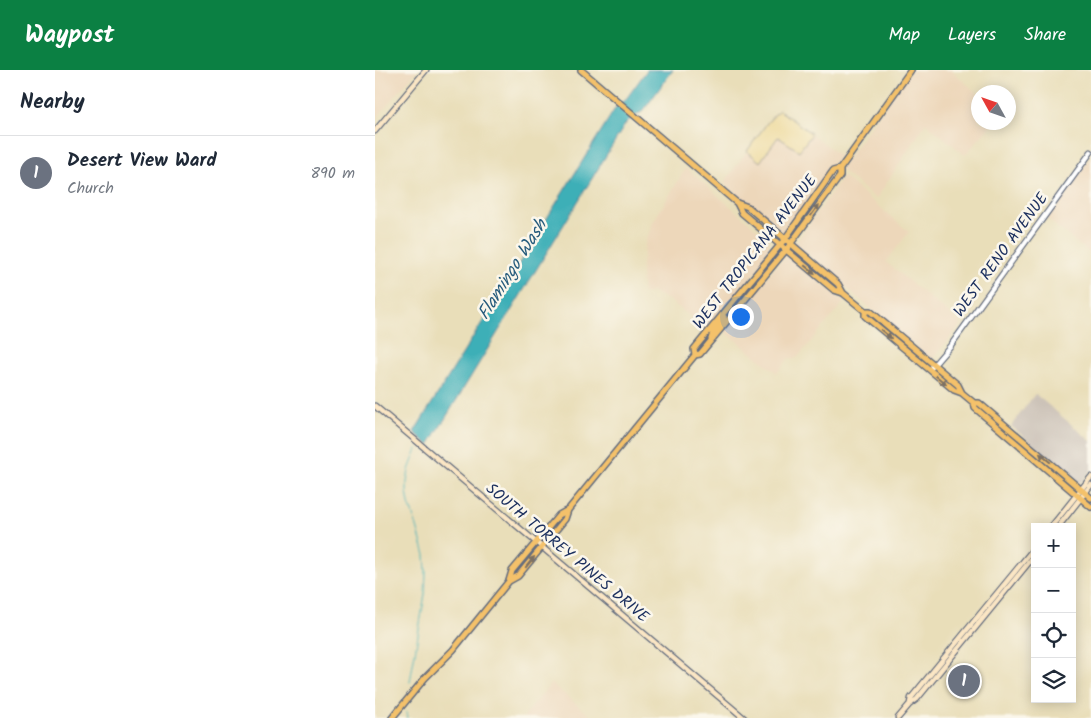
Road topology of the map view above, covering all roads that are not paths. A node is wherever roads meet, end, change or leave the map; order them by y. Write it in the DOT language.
graph roads {
  1 [pos="426,70"];
  2 [pos="581,70"];
  3 [pos="911,70"];
  4 [pos="375,131"];
  5 [pos="1091,152"];
  6 [pos="840,169"];
  7 [pos="737,203"];
  8 [pos="785,239"];
  9 [pos="791,244"];
  10 [pos="780,245"];
  11 [pos="786,250"];
  12 [pos="843,294"];
  13 [pos="865,312"];
  14 [pos="724,314"];
  15 [pos="710,342"];
  16 [pos="695,355"];
  17 [pos="934,365"];
  18 [pos="929,370"];
  19 [pos="962,393"];
  20 [pos="974,403"];
  21 [pos="375,406"];
  22 [pos="1015,433"];
  23 [pos="1011,438"];
  24 [pos="1091,477"];
  25 [pos="1091,485"];
  26 [pos="1084,491"];
  27 [pos="1079,496"];
  28 [pos="1091,498"];
  29 [pos="1091,507"];
  30 [pos="568,510"];
  31 [pos="1055,523"];
  32 [pos="1061,523"];
  33 [pos="536,543"];
  34 [pos="541,548"];
  35 [pos="1031,553"];
  36 [pos="1031,559"];
  37 [pos="509,581"];
  38 [pos="1009,583"];
  39 [pos="392,718"];
  40 [pos="744,718"];
  41 [pos="898,718"];
  1 -- 4 [label="main road"];
  2 -- 7 [label="main road"];
  3 -- 6 [label="main road, WEST TROPICANA AVENUE"];
  5 -- 17 [label="street, WEST RENO AVENUE"];
  6 -- 8 [label="main road, WEST TROPICANA AVENUE"];
  9 -- 6 [label="main road, WEST TROPICANA AVENUE, one-way"];
  7 -- 8 [label="main road"];
  7 -- 10 [label="main road"];
  8 -- 9 [label="main road"];
  8 -- 10 [label="main road, WEST TROPICANA AVENUE"];
  9 -- 11 [label="main road, WEST TROPICANA AVENUE"];
  9 -- 12 [label="main road"];
  10 -- 11 [label="main road"];
  10 -- 14 [label="main road, WEST TROPICANA AVENUE"];
  11 -- 12 [label="main road, one-way"];
  11 -- 15 [label="main road, WEST TROPICANA AVENUE"];
  12 -- 13 [label="main road"];
  13 -- 17 [label="main road"];
  13 -- 18 [label="main road, one-way"];
  14 -- 15 [label="main road"];
  14 -- 16 [label="main road, WEST TROPICANA AVENUE"];
  15 -- 16 [label="main road, WEST TROPICANA AVENUE"];
  16 -- 30 [label="main road, WEST TROPICANA AVENUE"];
  17 -- 18 [label="street, WEST RENO AVENUE"];
  17 -- 19 [label="main road"];
  18 -- 19 [label="main road, one-way"];
  19 -- 20 [label="main road"];
  20 -- 22 [label="main road"];
  20 -- 23 [label="main road"];
  21 -- 33 [label="main road, SOUTH TORREY PINES DRIVE"];
  22 -- 23 [label="main road"];
  26 -- 22 [label="main road, one-way"];
  23 -- 27 [label="main road"];
  24 -- 26 [label="main road"];
  25 -- 26 [label="main road"];
  26 -- 27 [label="main road"];
  26 -- 28 [label="main road"];
  27 -- 29 [label="main road"];
  27 -- 31 [label="main road"];
  27 -- 32 [label="main road"];
  30 -- 33 [label="main road, WEST TROPICANA AVENUE"];
  30 -- 34 [label="main road, WEST TROPICANA AVENUE"];
  33 -- 34 [label="main road, SOUTH TORREY PINES DRIVE"];
  33 -- 37 [label="main road, WEST TROPICANA AVENUE"];
  37 -- 34 [label="main road, WEST TROPICANA AVENUE, one-way"];
  34 -- 40 [label="main road, SOUTH TORREY PINES DRIVE"];
  35 -- 38 [label="main road"];
  36 -- 38 [label="main road"];
  37 -- 39 [label="main road, WEST TROPICANA AVENUE"];
  38 -- 41 [label="main road"];
}
